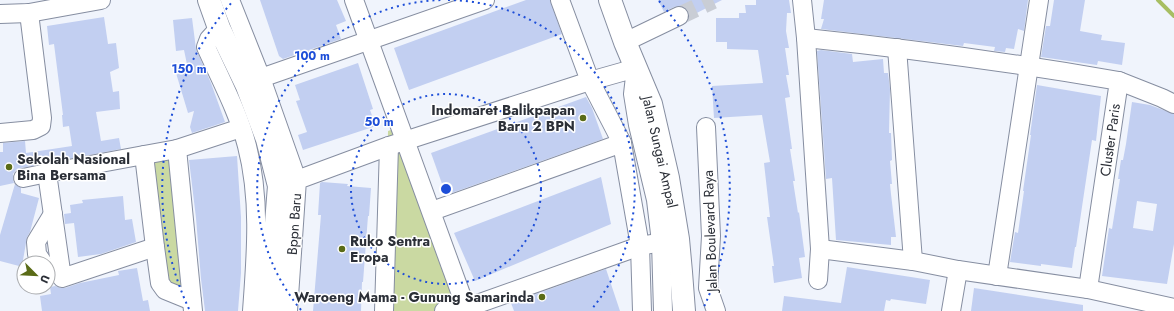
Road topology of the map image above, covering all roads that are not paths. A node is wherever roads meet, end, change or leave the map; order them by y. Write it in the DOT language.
graph roads {
  1 [pos="101,0"];
  2 [pos="209,0"];
  3 [pos="230,0"];
  4 [pos="354,0"];
  5 [pos="485,0"];
  6 [pos="560,0"];
  7 [pos="610,0"];
  8 [pos="802,0"];
  9 [pos="1039,0"];
  10 [pos="29,13"];
  11 [pos="0,14"];
  12 [pos="679,16"];
  13 [pos="219,28"];
  14 [pos="806,38"];
  15 [pos="369,40"];
  16 [pos="625,42"];
  17 [pos="897,48"];
  18 [pos="1029,66"];
  19 [pos="636,68"];
  20 [pos="590,81"];
  21 [pos="1119,81"];
  22 [pos="254,82"];
  23 [pos="1174,104"];
  24 [pos="706,127"];
  25 [pos="241,128"];
  26 [pos="0,133"];
  27 [pos="257,142"];
  28 [pos="397,143"];
  29 [pos="622,143"];
  30 [pos="177,148"];
  31 [pos="144,155"];
  32 [pos="47,173"];
  33 [pos="23,178"];
  34 [pos="297,180"];
  35 [pos="432,211"];
  36 [pos="53,214"];
  37 [pos="669,241"];
  38 [pos="640,246"];
  39 [pos="155,247"];
  40 [pos="820,250"];
  41 [pos="38,255"];
  42 [pos="54,255"];
  43 [pos="913,261"];
  44 [pos="958,270"];
  45 [pos="56,273"];
  46 [pos="997,276"];
  47 [pos="818,280"];
  48 [pos="1088,289"];
  49 [pos="192,306"];
  50 [pos="470,308"];
  51 [pos="1174,308"];
  52 [pos="252,311"];
  53 [pos="269,311"];
  54 [pos="288,311"];
  55 [pos="384,311"];
  56 [pos="444,311"];
  57 [pos="642,311"];
  58 [pos="663,311"];
  59 [pos="684,311"];
  60 [pos="716,311"];
  61 [pos="951,311"];
  1 -- 10 [label="street"];
  2 -- 13 [label="main road"];
  3 -- 22 [label="street"];
  4 -- 15 [label="street"];
  5 -- 15 [label="street"];
  6 -- 20 [label="street"];
  7 -- 16 [label="main road, Jalan Sungai Ampal"];
  8 -- 14 [label="street"];
  9 -- 18 [label="street"];
  10 -- 11 [label="street"];
  10 -- 26 [label="street"];
  12 -- 16 [label="street"];
  13 -- 22 [label="main road"];
  13 -- 25 [label="street"];
  14 -- 17 [label="street"];
  14 -- 40 [label="street"];
  15 -- 22 [label="street"];
  15 -- 28 [label="street"];
  16 -- 19 [label="main road, Jalan Sungai Ampal"];
  17 -- 18 [label="street"];
  17 -- 43 [label="street"];
  18 -- 21 [label="street"];
  18 -- 46 [label="street"];
  19 -- 20 [label="street, Bppn Baru"];
  19 -- 37 [label="main road, Jalan Sungai Ampal"];
  20 -- 28 [label="street, Bppn Baru"];
  20 -- 29 [label="street"];
  21 -- 23 [label="street"];
  21 -- 48 [label="street, Cluster Paris"];
  22 -- 27 [label="main road"];
  22 -- 34 [label="street"];
  24 -- 60 [label="street, Jalan Boulevard Raya"];
  25 -- 27 [label="street"];
  25 -- 30 [label="street"];
  27 -- 52 [label="street"];
  27 -- 53 [label="main road"];
  28 -- 34 [label="street, Bppn Baru"];
  28 -- 35 [label="street"];
  28 -- 55 [label="street"];
  29 -- 35 [label="street"];
  29 -- 38 [label="street"];
  30 -- 31 [label="street"];
  30 -- 49 [label="street"];
  31 -- 32 [label="street"];
  31 -- 39 [label="street"];
  32 -- 33 [label="street"];
  32 -- 36 [label="street"];
  34 -- 54 [label="street, Bppn Baru"];
  35 -- 50 [label="street"];
  36 -- 41 [label="street"];
  36 -- 42 [label="street"];
  37 -- 38 [label="street"];
  37 -- 58 [label="street"];
  37 -- 59 [label="main road, Jalan Sungai Ampal"];
  38 -- 50 [label="street"];
  38 -- 57 [label="street"];
  39 -- 45 [label="street"];
  39 -- 49 [label="street"];
  40 -- 43 [label="street"];
  40 -- 47 [label="street"];
  43 -- 44 [label="street"];
  44 -- 46 [label="street"];
  44 -- 61 [label="street"];
  46 -- 48 [label="street"];
  48 -- 51 [label="street"];
  50 -- 56 [label="street"];
}
